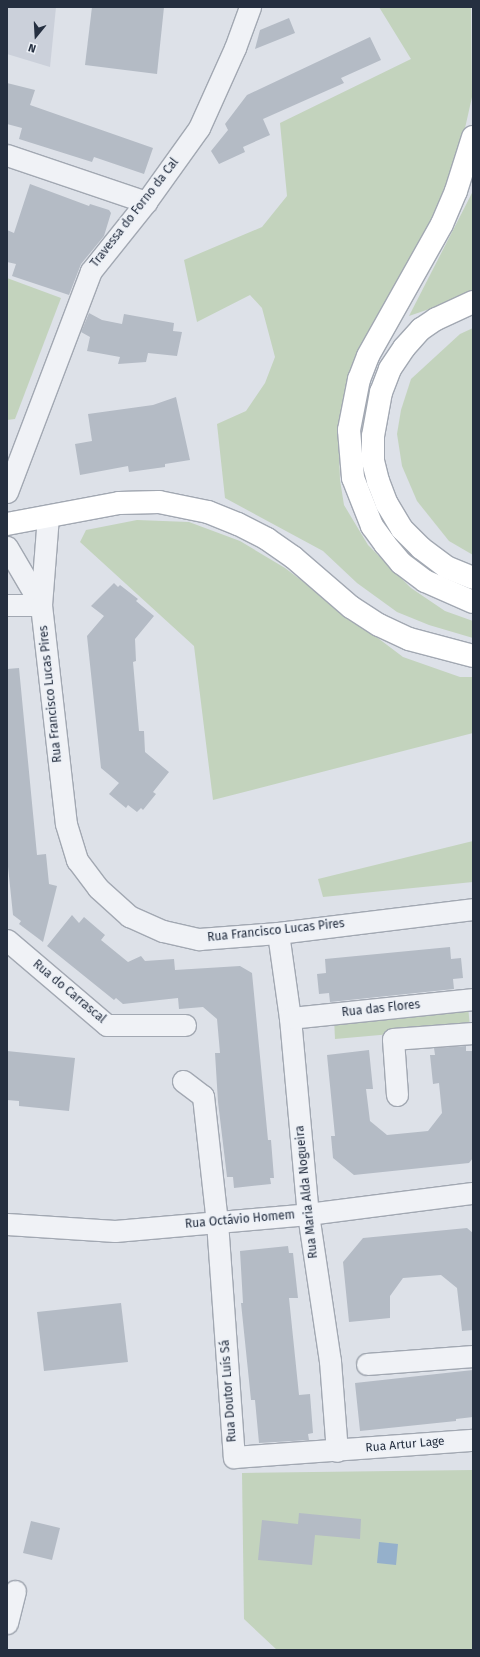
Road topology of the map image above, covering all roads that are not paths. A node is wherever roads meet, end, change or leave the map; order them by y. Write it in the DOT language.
graph roads {
  1 [pos="250,7"];
  2 [pos="473,137"];
  3 [pos="7,155"];
  4 [pos="146,202"];
  5 [pos="473,302"];
  6 [pos="7,492"];
  7 [pos="48,516"];
  8 [pos="7,524"];
  9 [pos="7,548"];
  10 [pos="473,578"];
  11 [pos="473,602"];
  12 [pos="41,604"];
  13 [pos="7,605"];
  14 [pos="473,656"];
  15 [pos="473,909"];
  16 [pos="278,932"];
  17 [pos="7,940"];
  18 [pos="473,1000"];
  19 [pos="290,1018"];
  20 [pos="185,1025"];
  21 [pos="473,1033"];
  22 [pos="183,1081"];
  23 [pos="397,1095"];
  24 [pos="473,1192"];
  25 [pos="308,1214"];
  26 [pos="217,1222"];
  27 [pos="7,1224"];
  28 [pos="473,1356"];
  29 [pos="367,1364"];
  30 [pos="473,1440"];
  31 [pos="337,1451"];
  32 [pos="15,1591"];
  33 [pos="7,1623"];
  1 -- 4 [label="street, Travessa do Forno da Cal"];
  2 -- 11 [label="main road"];
  3 -- 4 [label="street"];
  4 -- 6 [label="street, Travessa do Forno da Cal"];
  5 -- 10 [label="main road"];
  7 -- 8 [label="main road"];
  7 -- 12 [label="street, Rua Francisco Lucas Pires"];
  7 -- 14 [label="main road"];
  9 -- 12 [label="street, Rua Francisco Lucas Pires"];
  12 -- 13 [label="street"];
  12 -- 16 [label="street, Rua Francisco Lucas Pires"];
  15 -- 16 [label="street, Rua Francisco Lucas Pires"];
  16 -- 19 [label="street, Rua Maria Alda Nogueira"];
  17 -- 20 [label="street, Rua do Carrascal"];
  18 -- 19 [label="street, Rua das Flores"];
  19 -- 25 [label="street, Rua Maria Alda Nogueira"];
  21 -- 23 [label="street"];
  22 -- 26 [label="street"];
  24 -- 25 [label="street, Rua Octávio Homem"];
  25 -- 26 [label="street, Rua Octávio Homem"];
  25 -- 31 [label="street, Rua Maria Alda Nogueira"];
  26 -- 27 [label="street, Rua Octávio Homem"];
  26 -- 31 [label="street, Rua Doutor Luís Sá"];
  28 -- 29 [label="street"];
  30 -- 31 [label="street, Rua Artur Lage"];
  32 -- 33 [label="street"];
}
